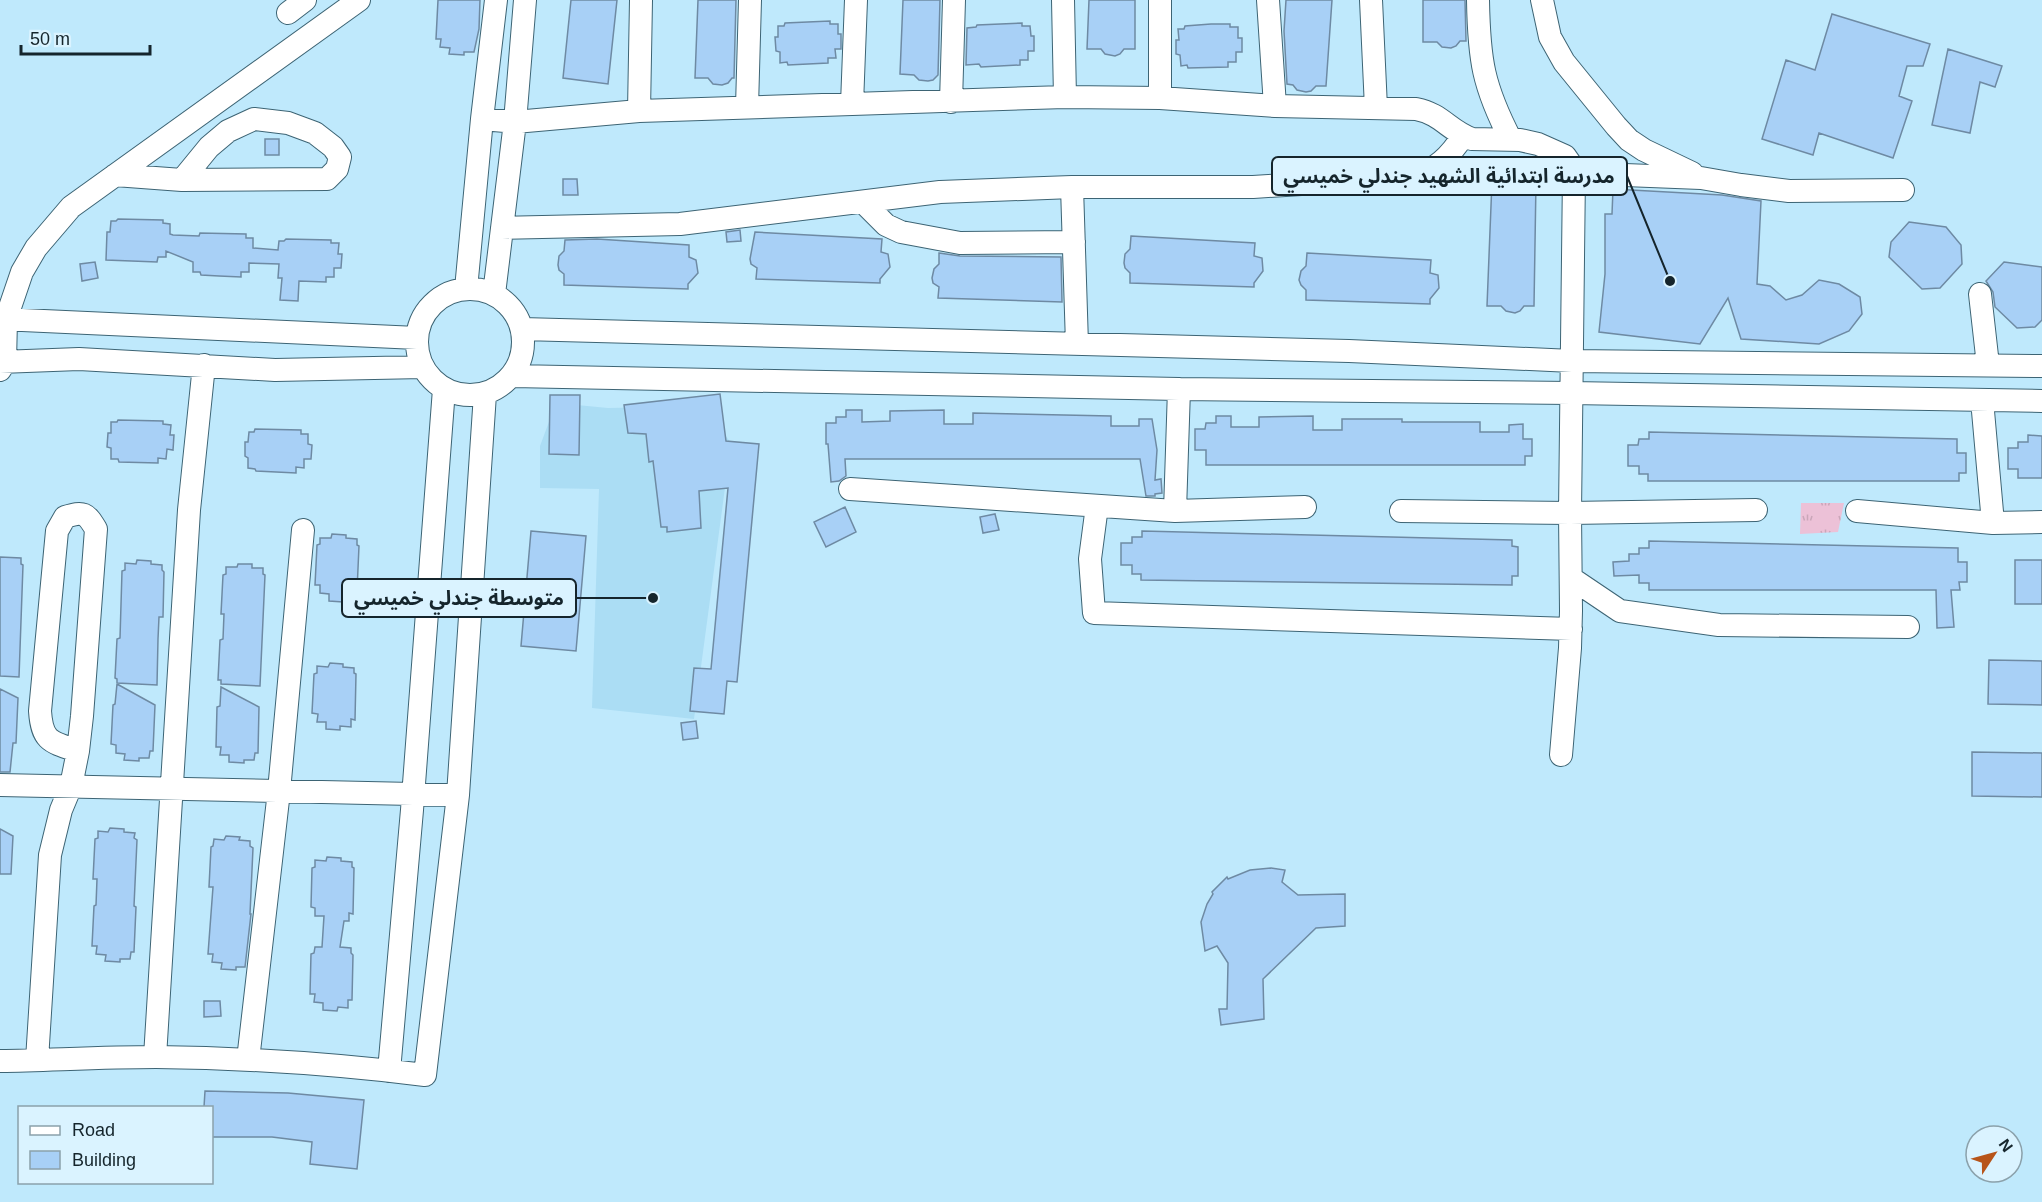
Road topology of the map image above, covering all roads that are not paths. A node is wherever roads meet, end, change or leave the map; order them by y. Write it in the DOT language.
graph roads {
  1 [pos="359,0"];
  2 [pos="496,0"];
  3 [pos="525,0"];
  4 [pos="641,0"];
  5 [pos="750,0"];
  6 [pos="856,0"];
  7 [pos="954,0"];
  8 [pos="1063,0"];
  9 [pos="1160,0"];
  10 [pos="1268,0"];
  11 [pos="1371,0"];
  12 [pos="1478,0"];
  13 [pos="1542,0"];
  14 [pos="1065,97"];
  15 [pos="1160,98"];
  16 [pos="951,102"];
  17 [pos="852,104"];
  18 [pos="1275,106"];
  19 [pos="747,107"];
  20 [pos="1376,108"];
  21 [pos="639,111"];
  22 [pos="482,119"];
  23 [pos="515,122"];
  24 [pos="1463,136"];
  25 [pos="1511,140"];
  26 [pos="1574,172"];
  27 [pos="115,176"];
  28 [pos="1701,178"];
  29 [pos="182,180"];
  30 [pos="1072,187"];
  31 [pos="1903,190"];
  32 [pos="864,203"];
  33 [pos="502,228"];
  34 [pos="1074,242"];
  35 [pos="466,289"];
  36 [pos="494,294"];
  37 [pos="1980,294"];
  38 [pos="2,320"];
  39 [pos="522,329"];
  40 [pos="417,338"];
  41 [pos="1077,344"];
  42 [pos="1572,361"];
  43 [pos="2,364"];
  44 [pos="1988,365"];
  45 [pos="204,366"];
  46 [pos="2042,366"];
  47 [pos="423,367"];
  48 [pos="513,376"];
  49 [pos="444,388"];
  50 [pos="1179,389"];
  51 [pos="1571,393"];
  52 [pos="485,394"];
  53 [pos="1982,400"];
  54 [pos="2042,401"];
  55 [pos="850,489"];
  56 [pos="1097,506"];
  57 [pos="1305,507"];
  58 [pos="1756,510"];
  59 [pos="1175,511"];
  60 [pos="1401,511"];
  61 [pos="1857,511"];
  62 [pos="1570,513"];
  63 [pos="2042,522"];
  64 [pos="1993,523"];
  65 [pos="303,530"];
  66 [pos="1570,578"];
  67 [pos="1908,627"];
  68 [pos="1571,629"];
  69 [pos="78,751"];
  70 [pos="1561,755"];
  71 [pos="0,785"];
  72 [pos="71,786"];
  73 [pos="173,789"];
  74 [pos="279,791"];
  75 [pos="412,794"];
  76 [pos="458,795"];
  77 [pos="156,1057"];
  78 [pos="0,1060"];
  79 [pos="37,1060"];
  80 [pos="248,1060"];
  81 [pos="389,1071"];
  1 -- 27 [label="street"];
  2 -- 22 [label="street"];
  3 -- 23 [label="street"];
  4 -- 21 [label="street"];
  5 -- 19 [label="street"];
  6 -- 17 [label="street"];
  7 -- 16 [label="street"];
  8 -- 14 [label="street"];
  9 -- 15 [label="street"];
  10 -- 18 [label="street"];
  11 -- 20 [label="street"];
  12 -- 25 [label="street"];
  13 -- 28 [label="street"];
  14 -- 15 [label="street"];
  14 -- 16 [label="street"];
  15 -- 18 [label="street"];
  16 -- 17 [label="street"];
  17 -- 19 [label="street"];
  18 -- 20 [label="street"];
  19 -- 21 [label="street"];
  20 -- 24 [label="street"];
  21 -- 23 [label="street"];
  22 -- 23 [label="street"];
  22 -- 35 [label="street"];
  23 -- 33 [label="street"];
  24 -- 25 [label="street"];
  24 -- 30 [label="street"];
  25 -- 26 [label="street"];
  26 -- 28 [label="street"];
  26 -- 42 [label="street"];
  27 -- 29 [label="street"];
  27 -- 38 [label="street"];
  28 -- 31 [label="street"];
  29 -- 29 [label="street"];
  30 -- 32 [label="street"];
  30 -- 34 [label="street"];
  32 -- 33 [label="street"];
  32 -- 34 [label="street"];
  33 -- 36 [label="street"];
  34 -- 41 [label="street"];
  35 -- 36 [label="street"];
  35 -- 40 [label="street"];
  36 -- 39 [label="street"];
  37 -- 44 [label="street"];
  38 -- 40 [label="street"];
  38 -- 43 [label="street"];
  39 -- 41 [label="street"];
  39 -- 48 [label="street"];
  40 -- 47 [label="street"];
  41 -- 42 [label="street"];
  42 -- 44 [label="street"];
  42 -- 51 [label="street"];
  43 -- 45 [label="street"];
  44 -- 46 [label="street"];
  45 -- 47 [label="street"];
  45 -- 73 [label="street"];
  47 -- 49 [label="street"];
  48 -- 50 [label="street"];
  48 -- 52 [label="street"];
  49 -- 52 [label="street"];
  49 -- 75 [label="street"];
  50 -- 51 [label="street"];
  50 -- 59 [label="street"];
  51 -- 53 [label="street"];
  51 -- 62 [label="street"];
  52 -- 76 [label="street"];
  53 -- 54 [label="street"];
  53 -- 64 [label="street"];
  55 -- 56 [label="street"];
  56 -- 59 [label="street"];
  56 -- 68 [label="street"];
  57 -- 59 [label="street"];
  58 -- 62 [label="street"];
  60 -- 62 [label="street"];
  61 -- 64 [label="street"];
  62 -- 66 [label="street"];
  63 -- 64 [label="street"];
  65 -- 74 [label="street"];
  66 -- 67 [label="street"];
  66 -- 68 [label="street"];
  68 -- 70 [label="street"];
  69 -- 69 [label="street"];
  69 -- 72 [label="street"];
  71 -- 72 [label="street"];
  72 -- 73 [label="street"];
  72 -- 79 [label="street"];
  73 -- 74 [label="street"];
  73 -- 77 [label="street"];
  74 -- 75 [label="street"];
  74 -- 80 [label="street"];
  75 -- 76 [label="street"];
  75 -- 81 [label="street"];
  76 -- 81 [label="street"];
  77 -- 79 [label="street"];
  77 -- 80 [label="street"];
  78 -- 79 [label="street"];
  80 -- 81 [label="street"];
}
